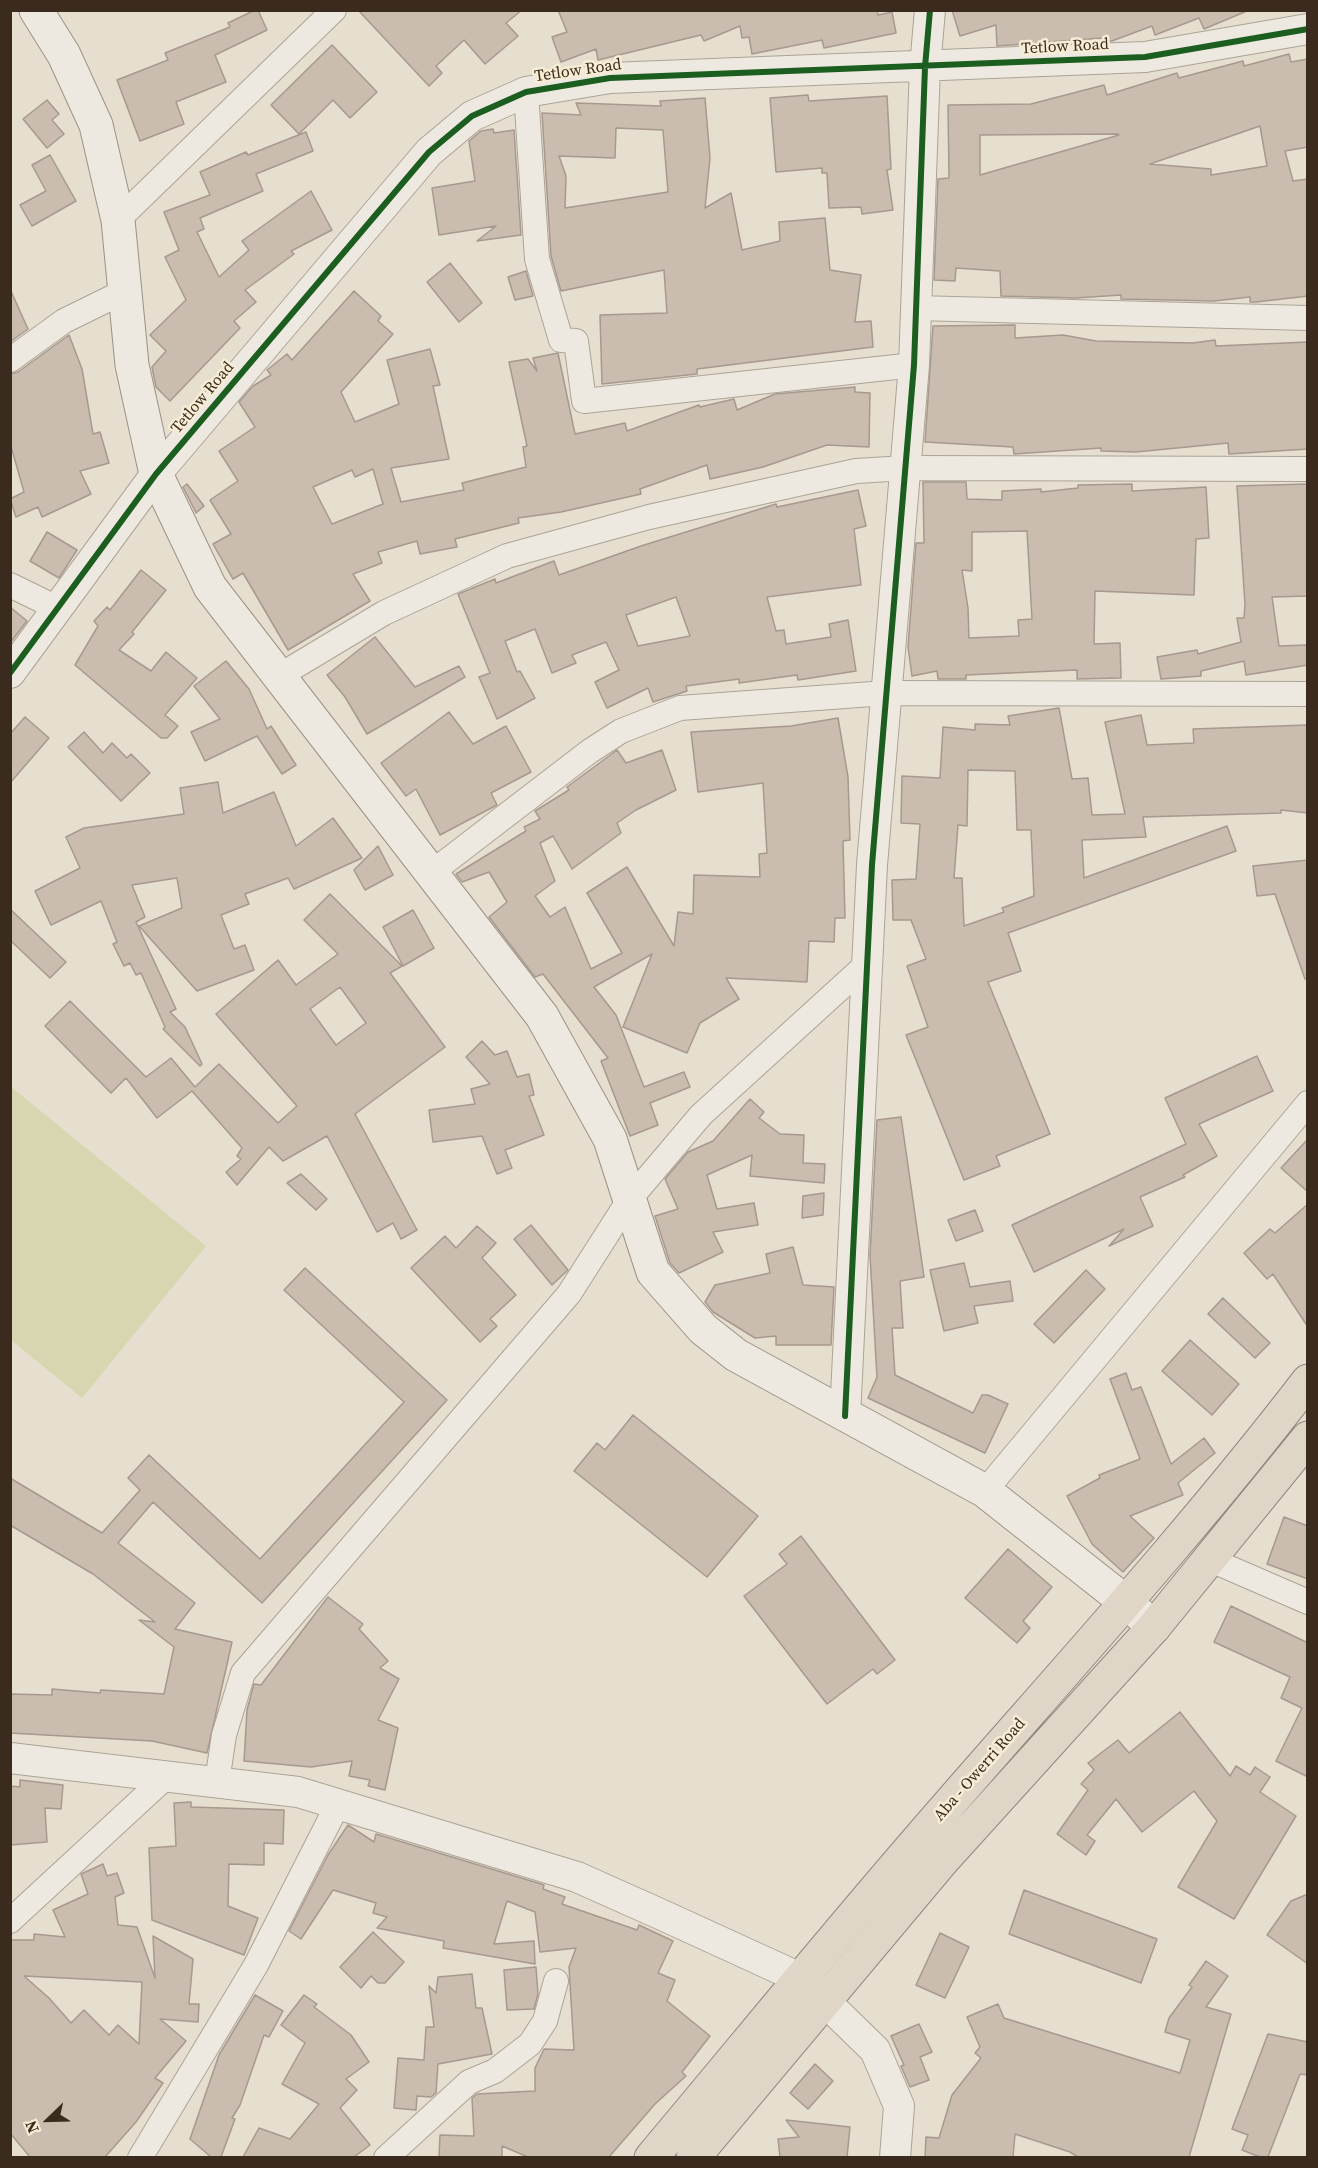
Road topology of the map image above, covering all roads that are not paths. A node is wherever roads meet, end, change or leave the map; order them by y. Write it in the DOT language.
graph roads {
  1 [pos="36,10"];
  2 [pos="334,10"];
  3 [pos="930,10"];
  4 [pos="1308,29"];
  5 [pos="925,67"];
  6 [pos="526,92"];
  7 [pos="118,220"];
  8 [pos="125,291"];
  9 [pos="915,308"];
  10 [pos="1308,318"];
  11 [pos="10,360"];
  12 [pos="914,365"];
  13 [pos="906,468"];
  14 [pos="1308,469"];
  15 [pos="156,474"];
  16 [pos="10,585"];
  17 [pos="57,608"];
  18 [pos="10,673"];
  19 [pos="279,676"];
  20 [pos="886,693"];
  21 [pos="1308,694"];
  22 [pos="431,873"];
  23 [pos="869,962"];
  24 [pos="1308,1103"];
  25 [pos="629,1200"];
  26 [pos="1308,1381"];
  27 [pos="845,1416"];
  28 [pos="1308,1438"];
  29 [pos="985,1491"];
  30 [pos="1211,1560"];
  31 [pos="1308,1602"];
  32 [pos="1127,1603"];
  33 [pos="1154,1627"];
  34 [pos="10,1758"];
  35 [pos="167,1776"];
  36 [pos="217,1782"];
  37 [pos="338,1804"];
  38 [pos="10,1921"];
  39 [pos="556,1981"];
  40 [pos="814,1990"];
  41 [pos="140,2157"];
  42 [pos="386,2157"];
  43 [pos="651,2157"];
  44 [pos="693,2157"];
  45 [pos="895,2157"];
  1 -- 7 [label="main road"];
  2 -- 7 [label="street"];
  3 -- 5 [label="street"];
  4 -- 5 [label="street, Tetlow Road"];
  5 -- 6 [label="street, Tetlow Road"];
  5 -- 9 [label="street"];
  6 -- 12 [label="street"];
  6 -- 15 [label="street, Tetlow Road"];
  7 -- 8 [label="main road"];
  8 -- 11 [label="street"];
  8 -- 15 [label="main road"];
  9 -- 10 [label="street"];
  9 -- 12 [label="street"];
  12 -- 13 [label="street"];
  13 -- 14 [label="street"];
  13 -- 19 [label="street"];
  13 -- 20 [label="street"];
  15 -- 17 [label="street, Tetlow Road"];
  15 -- 19 [label="main road"];
  16 -- 17 [label="street"];
  17 -- 18 [label="street, Tetlow Road"];
  19 -- 22 [label="main road"];
  20 -- 21 [label="street"];
  20 -- 22 [label="street"];
  20 -- 23 [label="street"];
  22 -- 25 [label="main road"];
  23 -- 25 [label="street"];
  23 -- 27 [label="street"];
  24 -- 29 [label="street"];
  25 -- 27 [label="main road"];
  25 -- 36 [label="street"];
  26 -- 32 [label="highway, Aba - Owerri Road"];
  27 -- 29 [label="main road"];
  28 -- 30 [label="highway, Aba - Owerri Road"];
  29 -- 32 [label="main road"];
  30 -- 31 [label="street"];
  30 -- 33 [label="highway, Aba - Owerri Road"];
  32 -- 33 [label="main road"];
  32 -- 40 [label="highway, Aba - Owerri Road"];
  33 -- 40 [label="highway, Aba - Owerri Road"];
  34 -- 35 [label="street"];
  35 -- 36 [label="street"];
  35 -- 38 [label="street"];
  36 -- 37 [label="street"];
  37 -- 40 [label="street"];
  37 -- 41 [label="street"];
  39 -- 42 [label="street"];
  40 -- 43 [label="highway, Aba - Owerri Road"];
  40 -- 44 [label="highway, Aba - Owerri Road"];
  40 -- 45 [label="street"];
}
